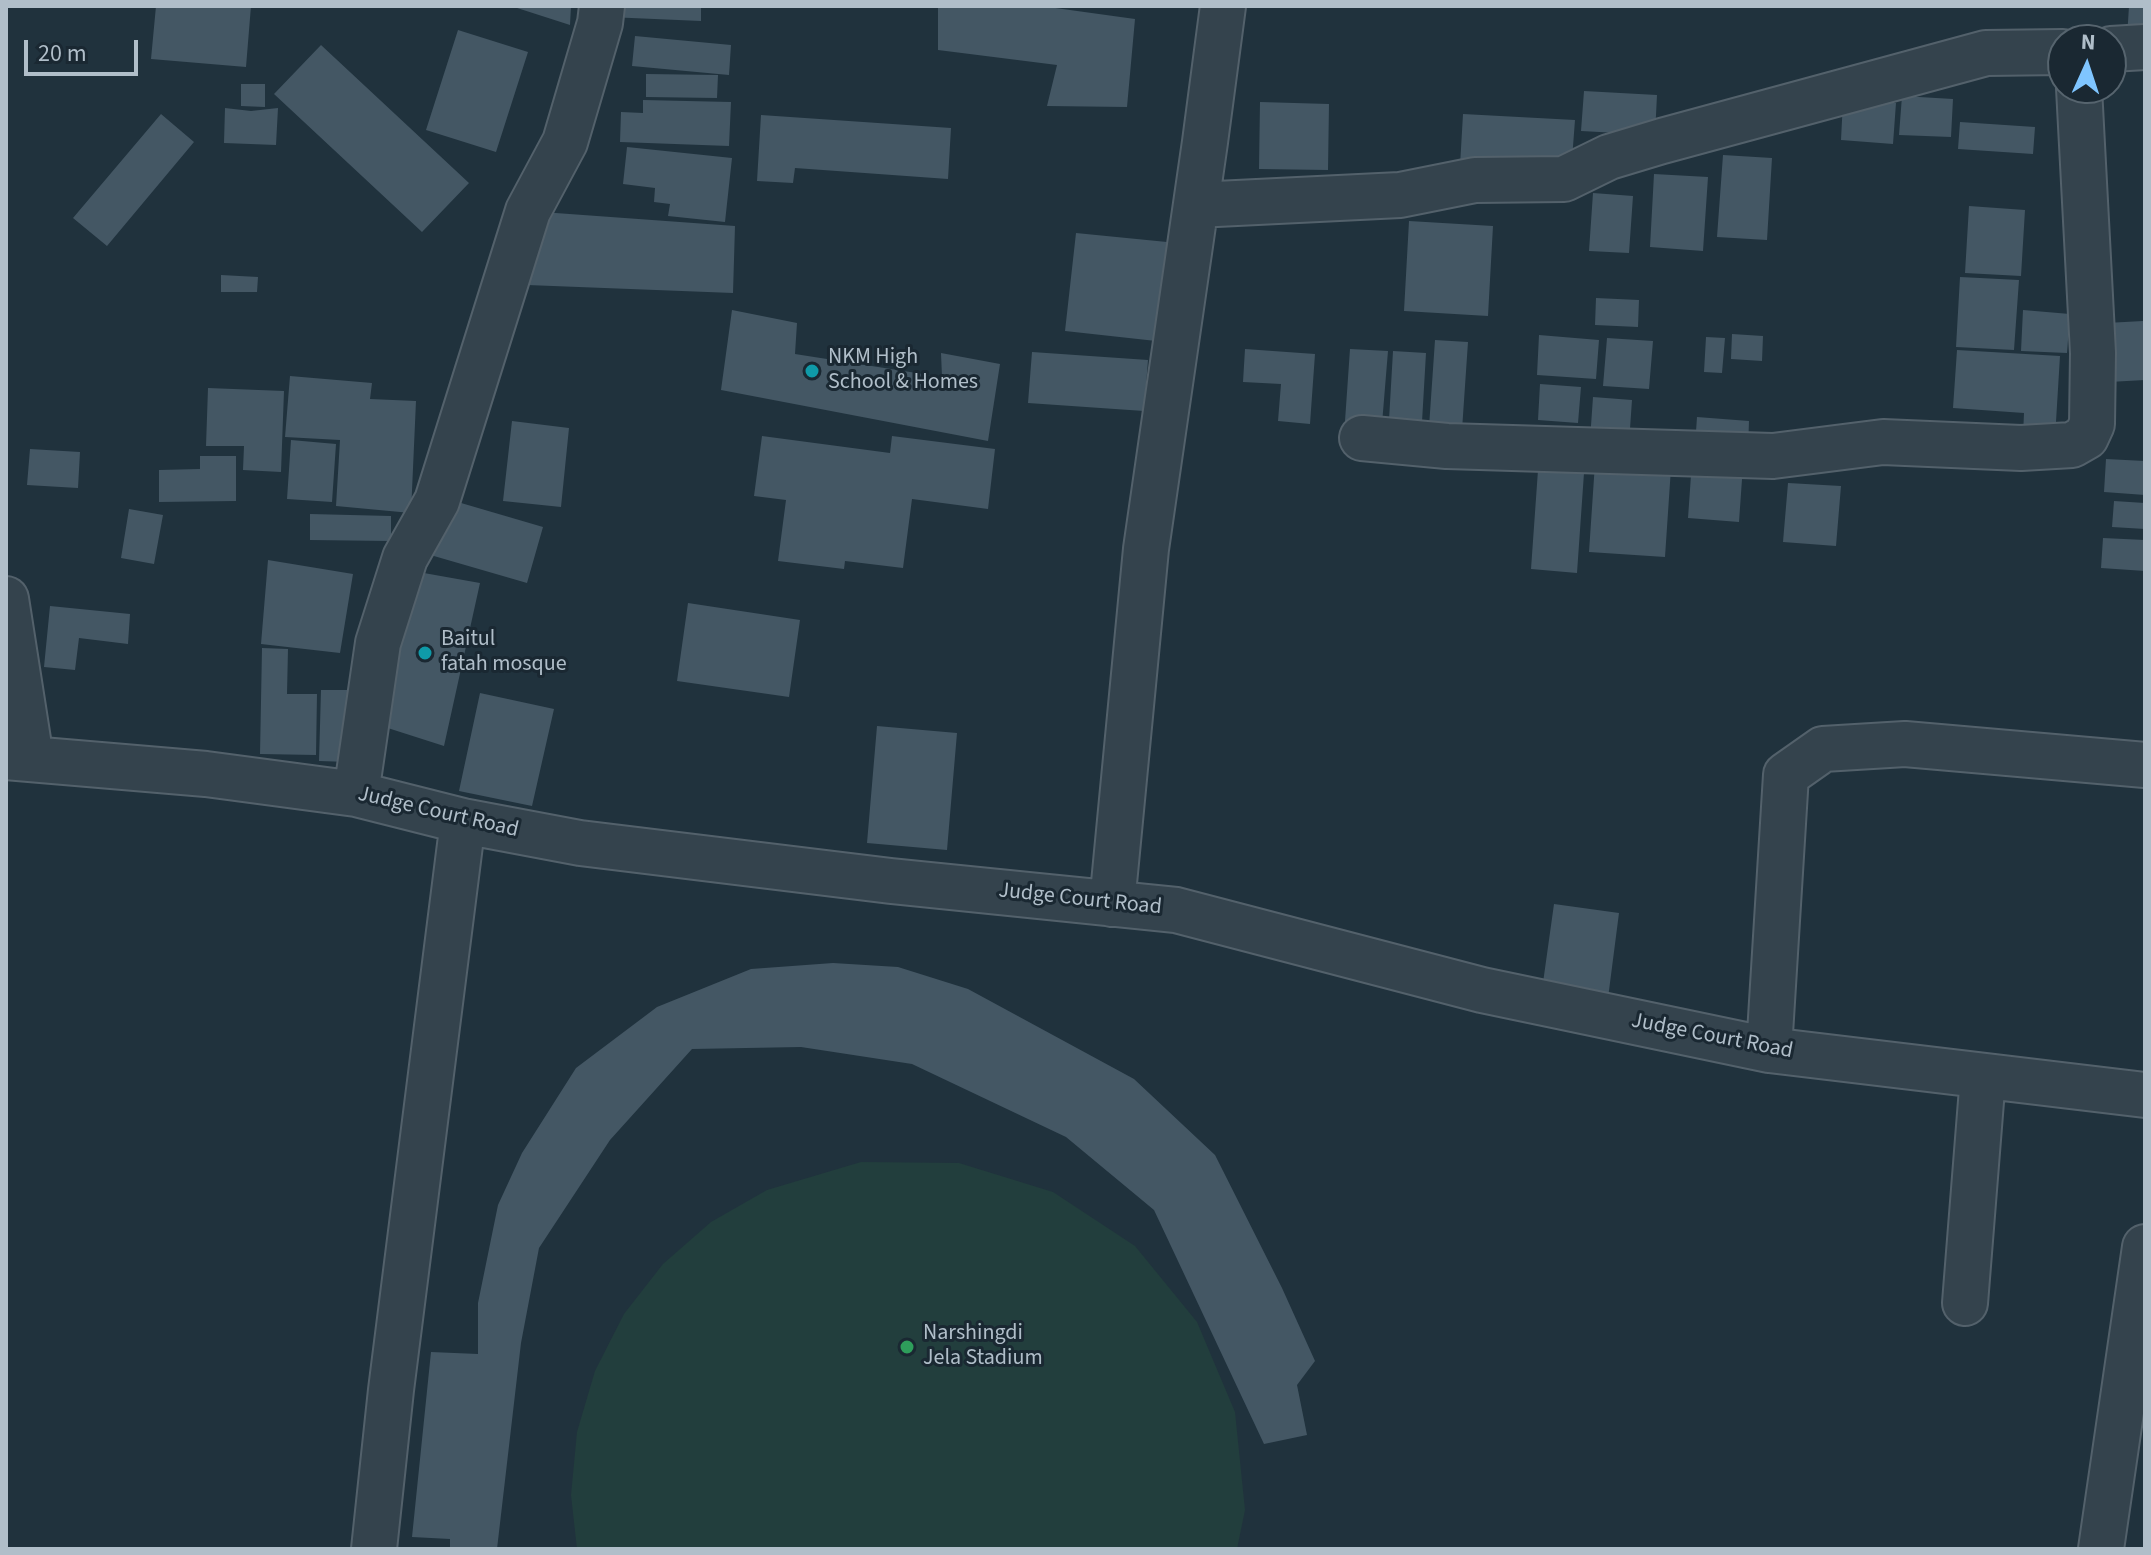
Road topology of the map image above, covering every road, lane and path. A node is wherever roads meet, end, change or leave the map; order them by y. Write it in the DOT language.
graph roads {
  1 [pos="602,6"];
  2 [pos="1223,6"];
  3 [pos="2047,52"];
  4 [pos="2080,104"];
  5 [pos="1196,205"];
  6 [pos="1362,438"];
  7 [pos="6,599"];
  8 [pos="19,758"];
  9 [pos="2145,765"];
  10 [pos="356,794"];
  11 [pos="463,821"];
  12 [pos="1112,904"];
  13 [pos="1769,1050"];
  14 [pos="1983,1076"];
  15 [pos="2145,1095"];
  16 [pos="2145,1247"];
  17 [pos="1965,1303"];
  18 [pos="374,1549"];
  19 [pos="2101,1549"];
  1 -- 10 [label="street"];
  2 -- 5 [label="street"];
  3 -- 5 [label="street"];
  4 -- 6 [label="street"];
  5 -- 12 [label="street"];
  7 -- 8 [label="street"];
  8 -- 10 [label="street, Judge Court Road"];
  9 -- 13 [label="street"];
  10 -- 11 [label="street, Judge Court Road"];
  11 -- 12 [label="street, Judge Court Road"];
  11 -- 18 [label="street"];
  12 -- 13 [label="street, Judge Court Road"];
  13 -- 14 [label="street, Judge Court Road"];
  14 -- 15 [label="street, Judge Court Road"];
  14 -- 17 [label="street"];
  16 -- 19 [label="street"];
}
